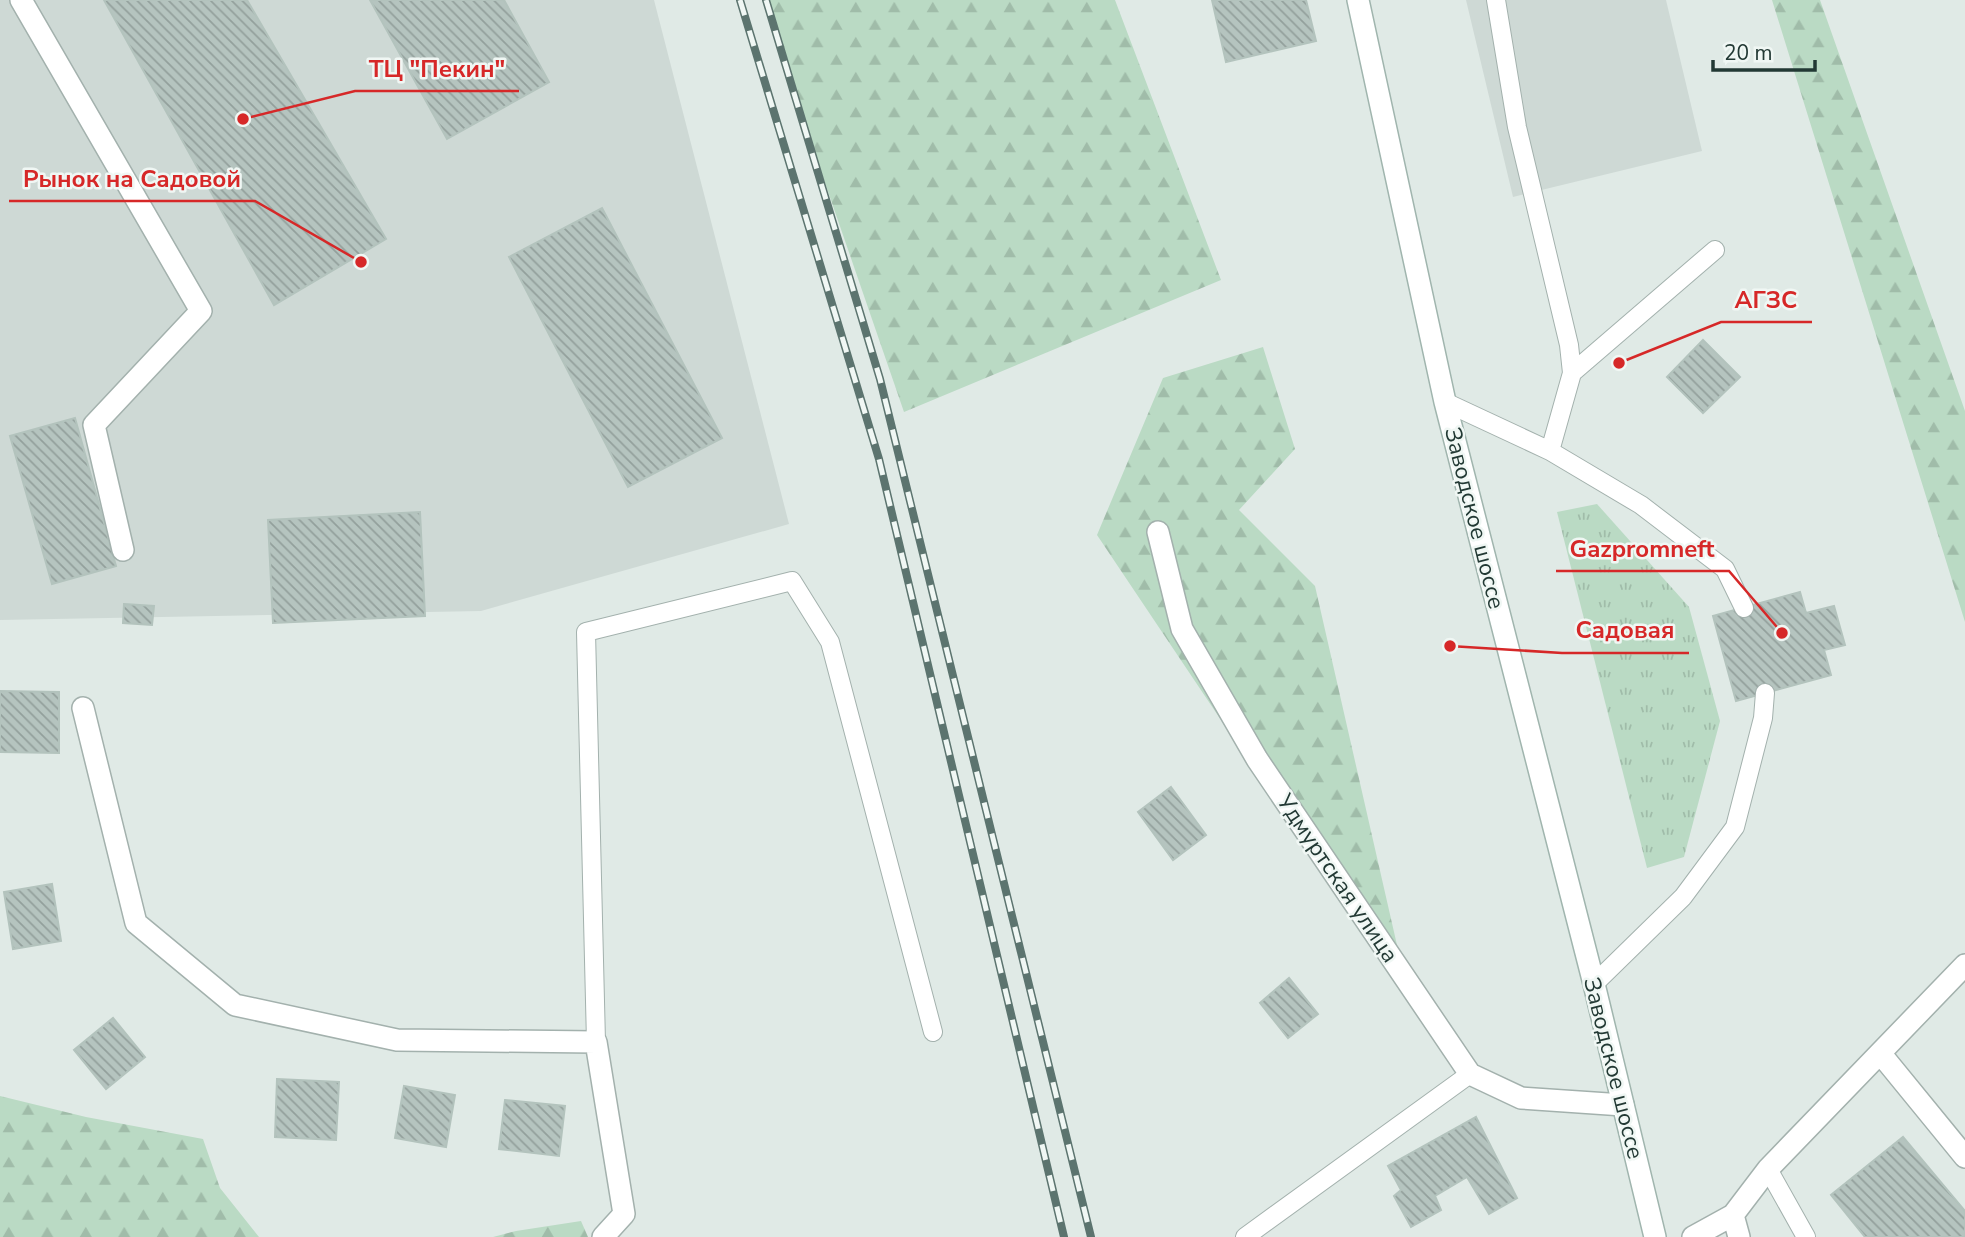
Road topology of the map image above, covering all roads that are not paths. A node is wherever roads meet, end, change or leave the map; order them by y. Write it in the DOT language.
graph roads {
  1 [pos="22,0"];
  2 [pos="1358,0"];
  3 [pos="1496,0"];
  4 [pos="1715,250"];
  5 [pos="1572,373"];
  6 [pos="1446,402"];
  7 [pos="1550,451"];
  8 [pos="1158,532"];
  9 [pos="123,550"];
  10 [pos="1744,608"];
  11 [pos="1765,693"];
  12 [pos="83,708"];
  13 [pos="1965,965"];
  14 [pos="1594,984"];
  15 [pos="933,1032"];
  16 [pos="596,1042"];
  17 [pos="1880,1053"];
  18 [pos="1469,1074"];
  19 [pos="1623,1105"];
  20 [pos="1965,1157"];
  21 [pos="1768,1168"];
  22 [pos="1733,1215"];
  23 [pos="603,1237"];
  24 [pos="1245,1237"];
  25 [pos="1655,1237"];
  26 [pos="1693,1237"];
  27 [pos="1739,1237"];
  28 [pos="1806,1237"];
  1 -- 9 [label="street"];
  2 -- 6 [label="street, Заводское шоссе"];
  3 -- 5 [label="lane"];
  4 -- 5 [label="lane"];
  5 -- 7 [label="lane"];
  6 -- 7 [label="lane"];
  6 -- 14 [label="street, Заводское шоссе"];
  7 -- 10 [label="lane"];
  8 -- 18 [label="street, Удмуртская улица"];
  11 -- 14 [label="lane"];
  12 -- 16 [label="street"];
  13 -- 17 [label="street"];
  14 -- 19 [label="street, Заводское шоссе"];
  15 -- 16 [label="lane"];
  16 -- 23 [label="street"];
  17 -- 20 [label="street"];
  17 -- 21 [label="street"];
  18 -- 19 [label="street"];
  18 -- 24 [label="lane"];
  19 -- 25 [label="street, Заводское шоссе"];
  21 -- 22 [label="street"];
  21 -- 28 [label="lane"];
  22 -- 26 [label="street"];
  22 -- 27 [label="street"];
}
